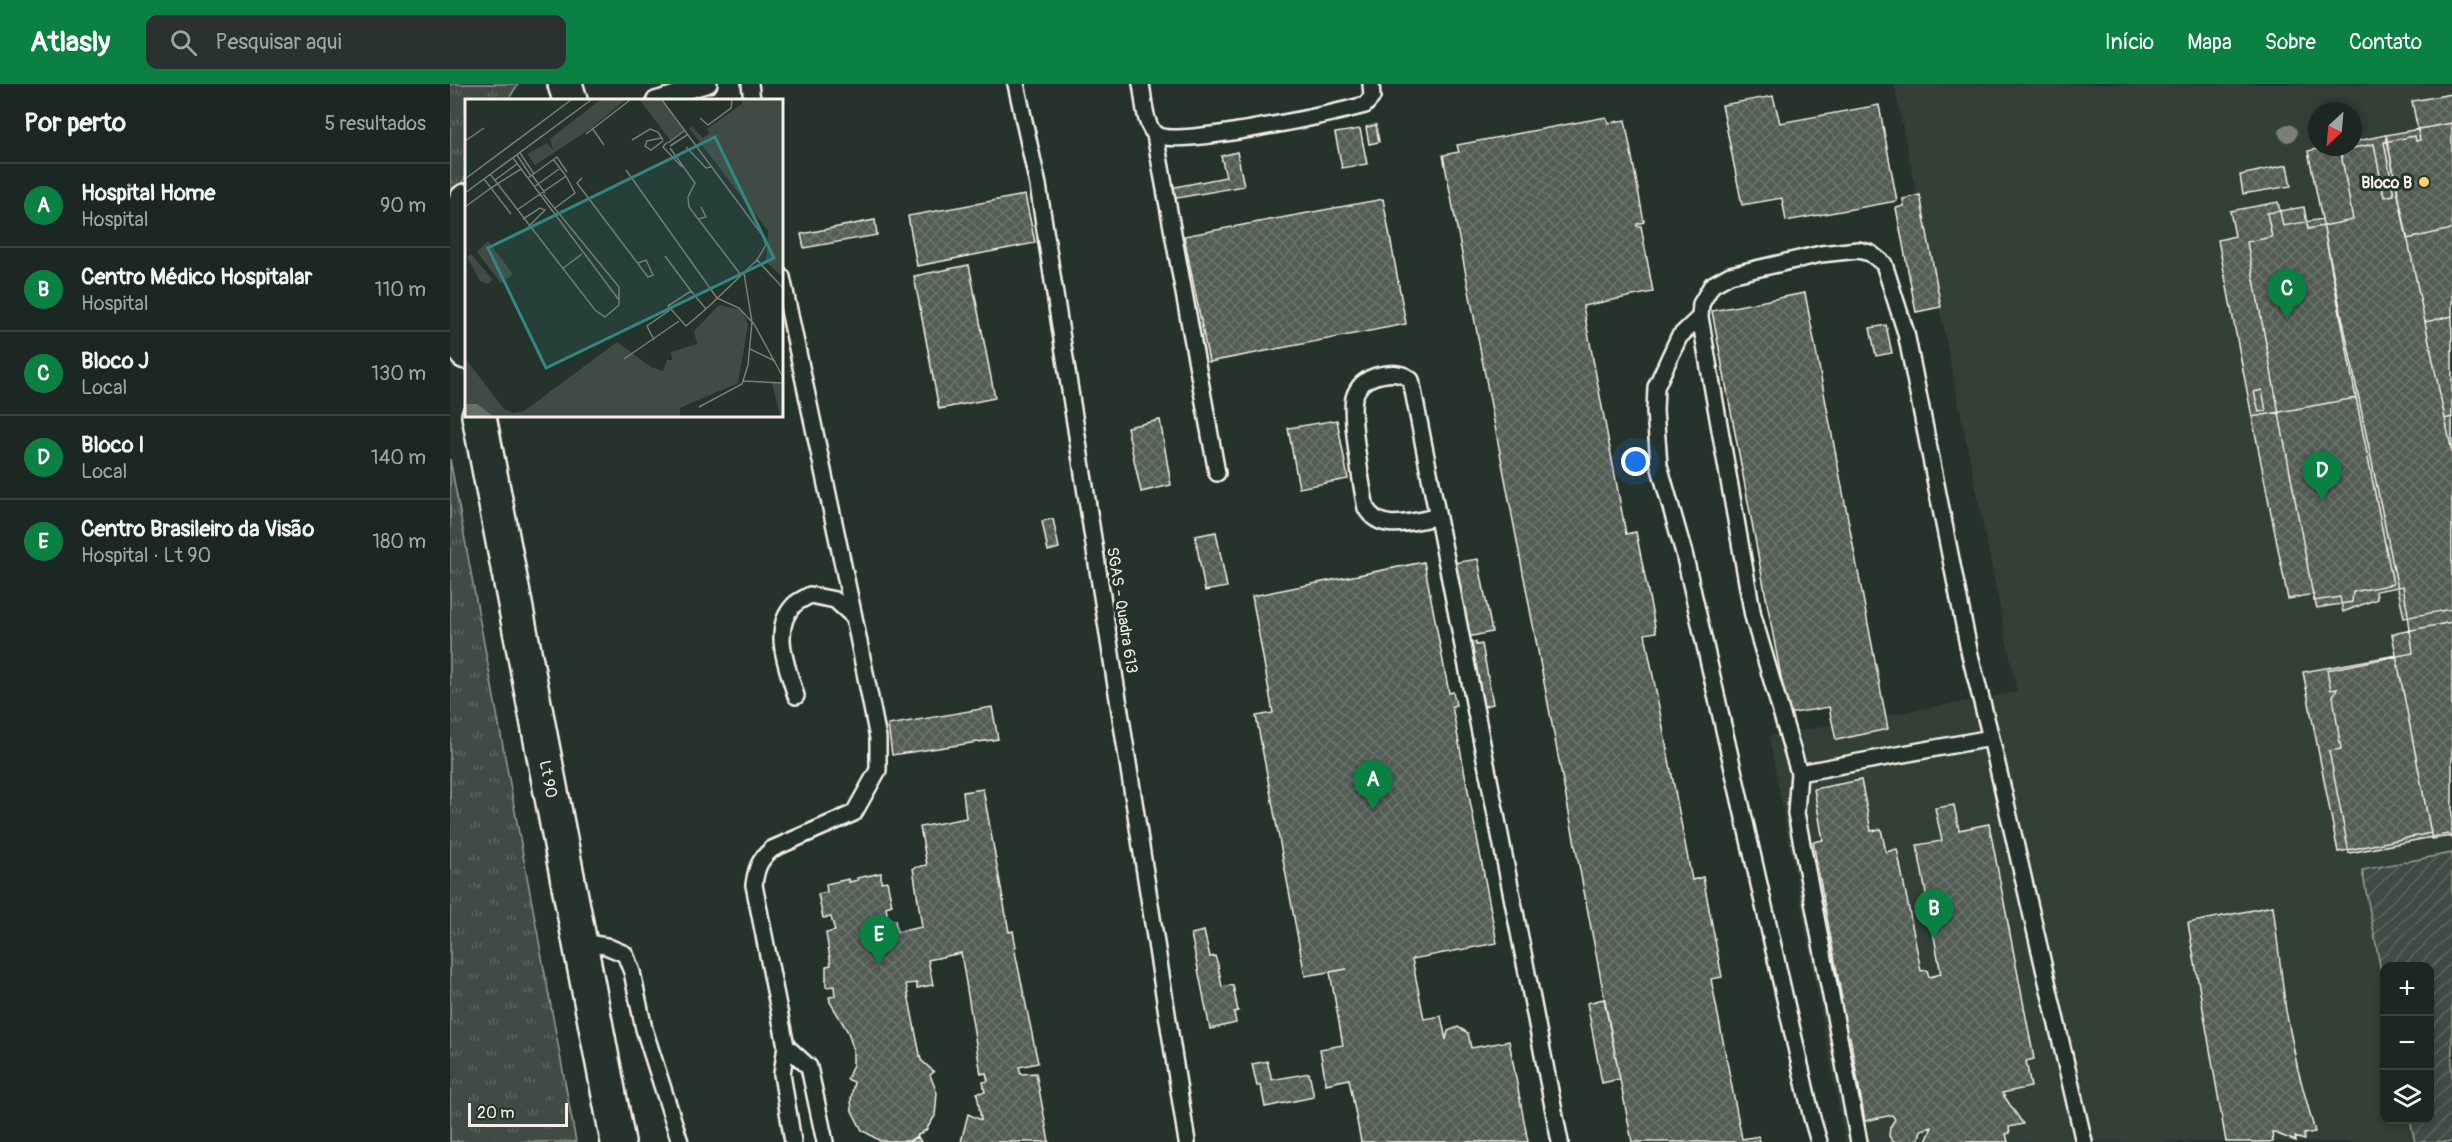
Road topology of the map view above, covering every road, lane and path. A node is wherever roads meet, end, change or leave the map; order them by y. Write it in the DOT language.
graph roads {
  1 [pos="565,84"];
  2 [pos="709,84"];
  3 [pos="750,84"];
  4 [pos="1016,84"];
  5 [pos="1141,84"];
  6 [pos="1371,84"];
  7 [pos="570,99"];
  8 [pos="658,99"];
  9 [pos="752,99"];
  10 [pos="1155,135"];
  11 [pos="465,203"];
  12 [pos="783,282"];
  13 [pos="1700,317"];
  14 [pos="465,346"];
  15 [pos="479,417"];
  16 [pos="1218,473"];
  17 [pos="1436,517"];
  18 [pos="854,617"];
  19 [pos="795,696"];
  20 [pos="1991,738"];
  21 [pos="1799,773"];
  22 [pos="580,942"];
  23 [pos="786,1046"];
  24 [pos="618,1142"];
  25 [pos="680,1142"];
  26 [pos="793,1142"];
  27 [pos="825,1142"];
  28 [pos="1188,1142"];
  29 [pos="1560,1142"];
  30 [pos="1819,1142"];
  31 [pos="1859,1142"];
  32 [pos="2084,1142"];
  1 -- 7 [label="street"];
  2 -- 8 [label="lane"];
  3 -- 9 [label="lane"];
  4 -- 28 [label="lane, SGAS - Quadra 613"];
  5 -- 10 [label="lane"];
  6 -- 10 [label="lane"];
  10 -- 16 [label="lane"];
  11 -- 14 [label="street"];
  12 -- 18 [label="lane"];
  13 -- 20 [label="lane"];
  13 -- 21 [label="lane"];
  13 -- 30 [label="lane"];
  15 -- 22 [label="street, Lt 90"];
  17 -- 17 [label="lane"];
  17 -- 29 [label="lane"];
  18 -- 19 [label="lane"];
  18 -- 23 [label="lane"];
  20 -- 21 [label="lane"];
  20 -- 32 [label="lane"];
  21 -- 31 [label="lane"];
  22 -- 24 [label="street, Lt 90"];
  22 -- 25 [label="lane"];
  23 -- 26 [label="lane"];
  23 -- 27 [label="lane"];
}
